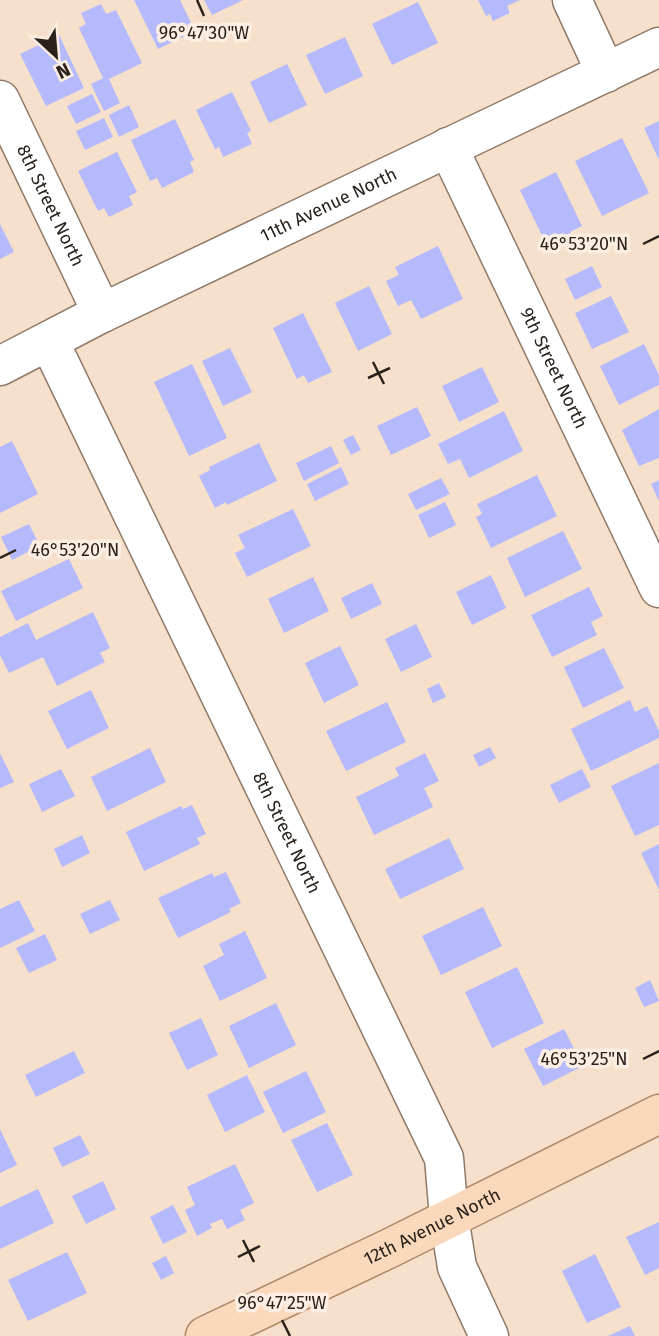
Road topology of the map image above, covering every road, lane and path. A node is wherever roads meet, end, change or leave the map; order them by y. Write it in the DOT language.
graph roads {
  1 [pos="572,0"];
  2 [pos="659,47"];
  3 [pos="606,73"];
  4 [pos="0,100"];
  5 [pos="448,147"];
  6 [pos="102,313"];
  7 [pos="49,341"];
  8 [pos="0,366"];
  9 [pos="659,588"];
  10 [pos="659,1114"];
  11 [pos="449,1217"];
  12 [pos="205,1336"];
  13 [pos="489,1336"];
  1 -- 3 [label="street"];
  2 -- 3 [label="street, 11th Avenue North"];
  3 -- 5 [label="street, 11th Avenue North"];
  4 -- 6 [label="street, 8th Street North"];
  5 -- 6 [label="street, 11th Avenue North"];
  5 -- 9 [label="street, 9th Street North"];
  6 -- 7 [label="street, 11th Avenue North"];
  7 -- 8 [label="street, 11th Avenue North"];
  7 -- 11 [label="street, 8th Street North"];
  10 -- 11 [label="main road, 12th Avenue North"];
  11 -- 12 [label="main road, 12th Avenue North"];
  11 -- 13 [label="street, 8th Street North"];
}
